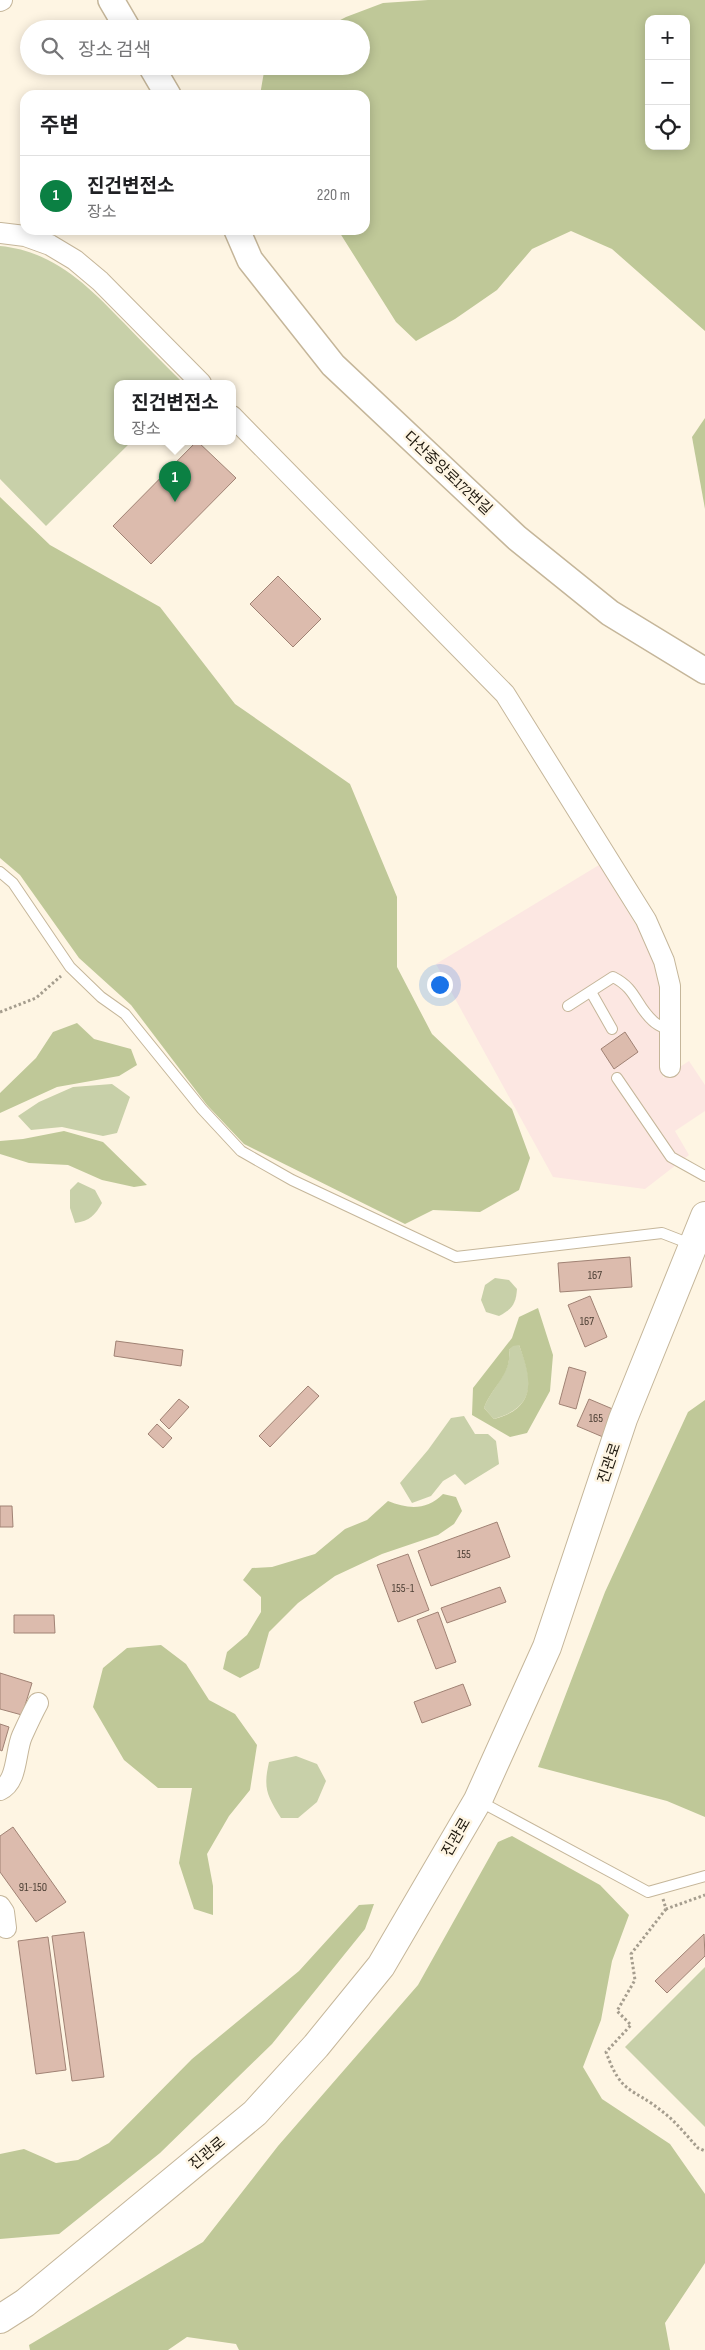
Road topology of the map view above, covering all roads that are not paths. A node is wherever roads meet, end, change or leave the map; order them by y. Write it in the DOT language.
graph roads {
  1 [pos="111,0"];
  2 [pos="123,20"];
  3 [pos="156,75"];
  4 [pos="165,90"];
  5 [pos="0,233"];
  6 [pos="239,235"];
  7 [pos="197,380"];
  8 [pos="236,420"];
  9 [pos="705,670"];
  10 [pos="0,872"];
  11 [pos="590,992"];
  12 [pos="568,1006"];
  13 [pos="612,1029"];
  14 [pos="671,1031"];
  15 [pos="670,1067"];
  16 [pos="617,1078"];
  17 [pos="705,1176"];
  18 [pos="705,1216"];
  19 [pos="693,1245"];
  20 [pos="38,1703"];
  21 [pos="0,1790"];
  22 [pos="478,1800"];
  23 [pos="705,1876"];
  24 [pos="0,1906"];
  25 [pos="6,1928"];
  26 [pos="0,2319"];
  1 -- 2 [label="street"];
  3 -- 4 [label="street"];
  5 -- 7 [label="street"];
  6 -- 9 [label="street, 다산중앙로172번길"];
  8 -- 14 [label="street"];
  10 -- 19 [label="lane"];
  11 -- 12 [label="lane"];
  11 -- 13 [label="lane"];
  11 -- 14 [label="lane"];
  14 -- 15 [label="street"];
  16 -- 17 [label="lane"];
  18 -- 19 [label="main road, 진관로"];
  19 -- 22 [label="main road, 진관로"];
  20 -- 21 [label="street"];
  22 -- 23 [label="lane"];
  22 -- 26 [label="main road, 진관로"];
  24 -- 25 [label="street"];
}
